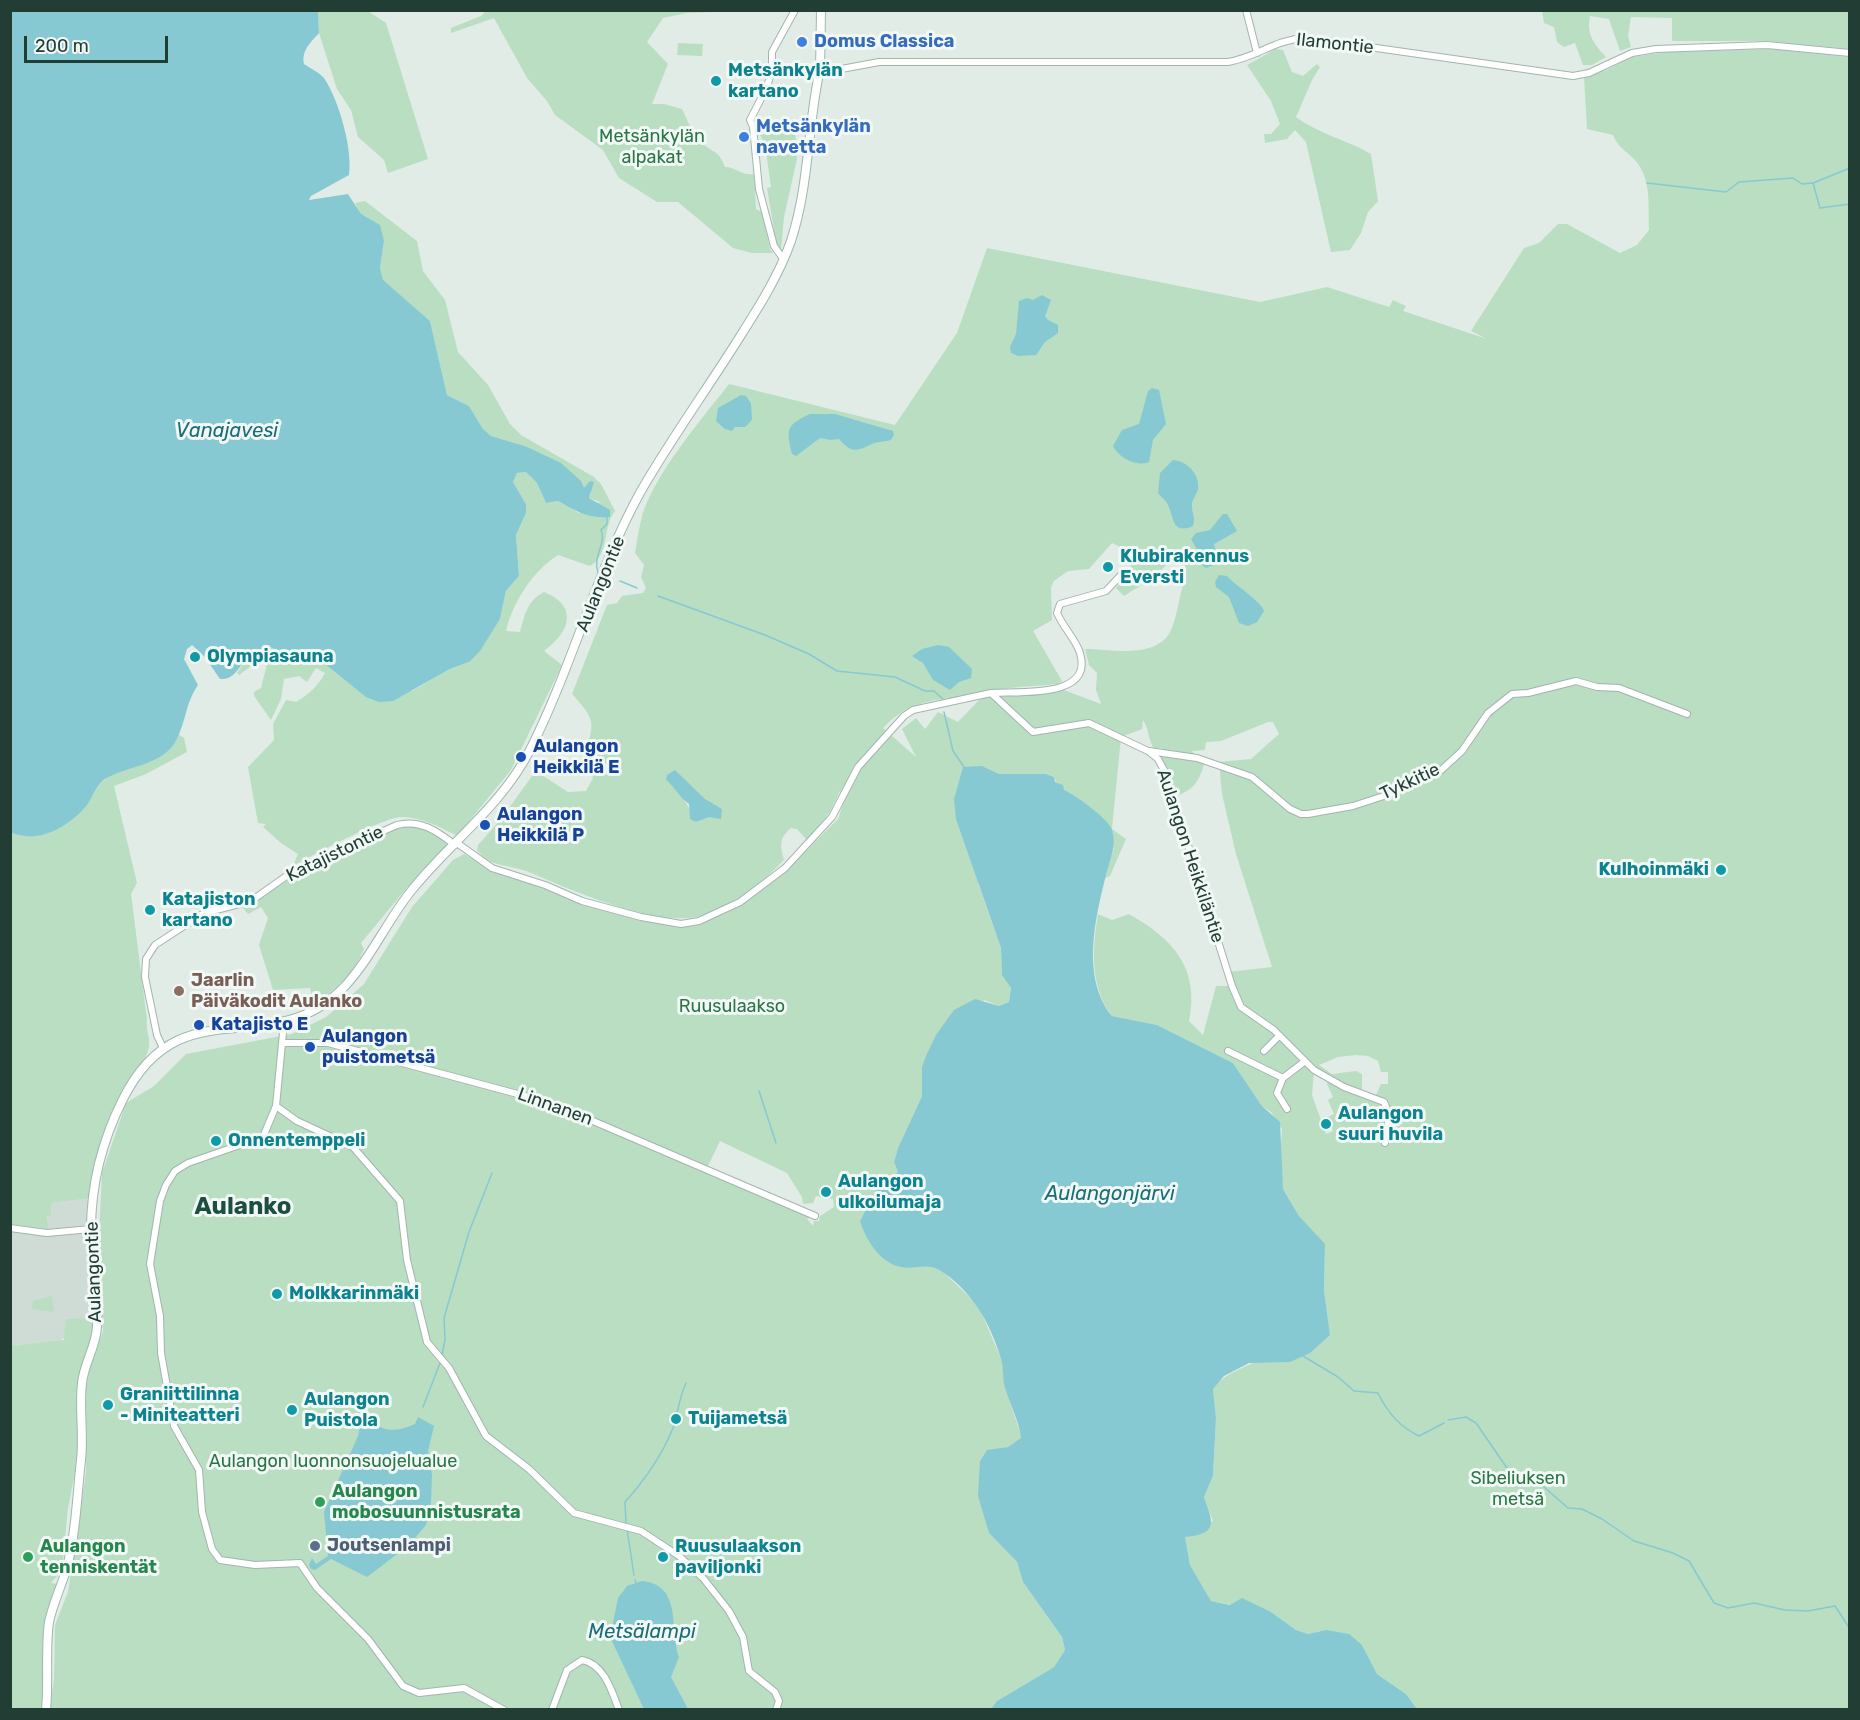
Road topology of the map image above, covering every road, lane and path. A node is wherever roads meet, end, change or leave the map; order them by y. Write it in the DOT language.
graph roads {
  1 [pos="795,10"];
  2 [pos="821,10"];
  3 [pos="1246,10"];
  4 [pos="1257,53"];
  5 [pos="1850,53"];
  6 [pos="820,69"];
  7 [pos="784,260"];
  8 [pos="1121,575"];
  9 [pos="991,693"];
  10 [pos="1687,714"];
  11 [pos="1148,751"];
  12 [pos="456,844"];
  13 [pos="282,1023"];
  14 [pos="1279,1036"];
  15 [pos="283,1041"];
  16 [pos="163,1048"];
  17 [pos="1264,1050"];
  18 [pos="1228,1051"];
  19 [pos="1304,1062"];
  20 [pos="1283,1078"];
  21 [pos="276,1107"];
  22 [pos="1287,1109"];
  23 [pos="1385,1143"];
  24 [pos="815,1216"];
  25 [pos="10,1228"];
  26 [pos="91,1229"];
  27 [pos="46,1710"];
  28 [pos="504,1710"];
  29 [pos="552,1710"];
  30 [pos="619,1710"];
  31 [pos="776,1710"];
  1 -- 7 [label="street"];
  2 -- 6 [label="street, Aulangontie"];
  3 -- 4 [label="street"];
  4 -- 5 [label="street, Ilamontie"];
  4 -- 6 [label="street, Ilamontie"];
  6 -- 7 [label="street, Aulangontie"];
  7 -- 12 [label="street, Aulangontie"];
  8 -- 9 [label="street"];
  9 -- 11 [label="street, Aulangon Heikkiläntie"];
  9 -- 12 [label="street"];
  10 -- 11 [label="street, Tykkitie"];
  11 -- 14 [label="street, Aulangon Heikkiläntie"];
  12 -- 13 [label="street, Aulangontie"];
  12 -- 16 [label="street, Katajistontie"];
  13 -- 15 [label="street"];
  13 -- 16 [label="street, Aulangontie"];
  14 -- 17 [label="street"];
  14 -- 19 [label="street, Aulangon Heikkiläntie"];
  15 -- 21 [label="street"];
  15 -- 24 [label="street, Linnanen"];
  16 -- 26 [label="street, Aulangontie"];
  18 -- 20 [label="street"];
  19 -- 20 [label="street"];
  19 -- 23 [label="street, Aulangon Heikkiläntie"];
  20 -- 22 [label="street"];
  21 -- 28 [label="street"];
  21 -- 31 [label="street"];
  25 -- 26 [label="street"];
  26 -- 27 [label="street, Aulangontie"];
  29 -- 30 [label="street"];
}
